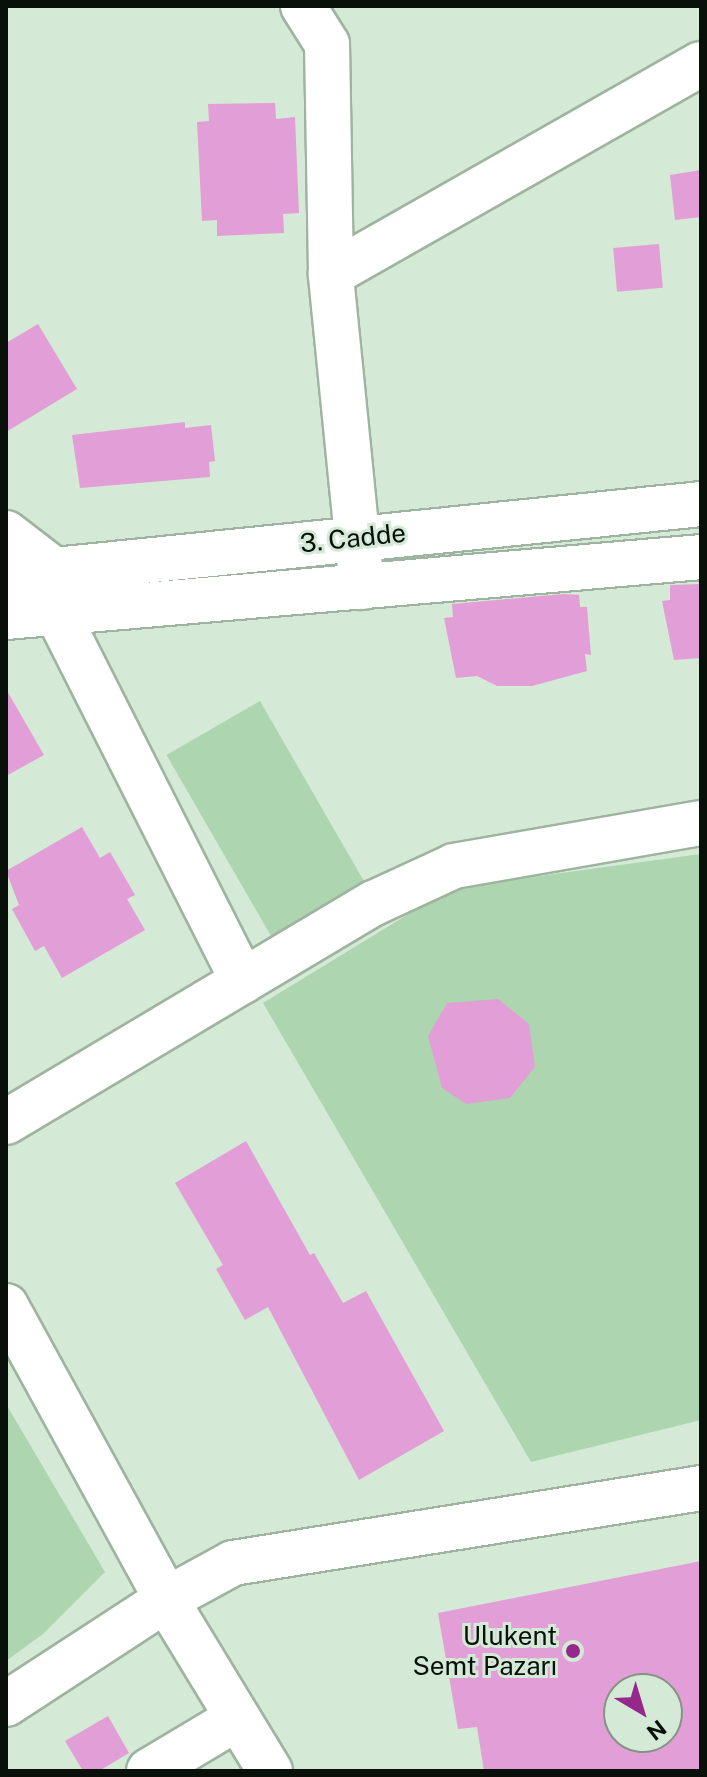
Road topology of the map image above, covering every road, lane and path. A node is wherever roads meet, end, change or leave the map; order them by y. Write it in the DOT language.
graph roads {
  1 [pos="303,6"];
  2 [pos="701,64"];
  3 [pos="331,274"];
  4 [pos="701,504"];
  5 [pos="6,533"];
  6 [pos="357,537"];
  7 [pos="701,557"];
  8 [pos="54,570"];
  9 [pos="6,575"];
  10 [pos="362,587"];
  11 [pos="58,615"];
  12 [pos="6,617"];
  13 [pos="701,823"];
  14 [pos="243,981"];
  15 [pos="6,1122"];
  16 [pos="8,1314"];
  17 [pos="701,1488"];
  18 [pos="167,1599"];
  19 [pos="6,1704"];
  20 [pos="236,1719"];
  21 [pos="149,1771"];
  22 [pos="270,1771"];
  1 -- 3 [label="street"];
  2 -- 3 [label="street"];
  3 -- 6 [label="street"];
  4 -- 6 [label="street, 3. Cadde"];
  5 -- 8 [label="street"];
  6 -- 8 [label="street, 3. Cadde"];
  6 -- 10 [label="street"];
  7 -- 10 [label="street, 3. Cadde"];
  8 -- 9 [label="street, 3. Cadde"];
  8 -- 11 [label="street"];
  10 -- 11 [label="street, 3. Cadde"];
  11 -- 12 [label="street, 3. Cadde"];
  11 -- 14 [label="street"];
  13 -- 14 [label="street"];
  14 -- 15 [label="street"];
  16 -- 18 [label="street"];
  17 -- 18 [label="street"];
  18 -- 19 [label="street"];
  18 -- 20 [label="street"];
  20 -- 21 [label="street"];
  20 -- 22 [label="street"];
}
